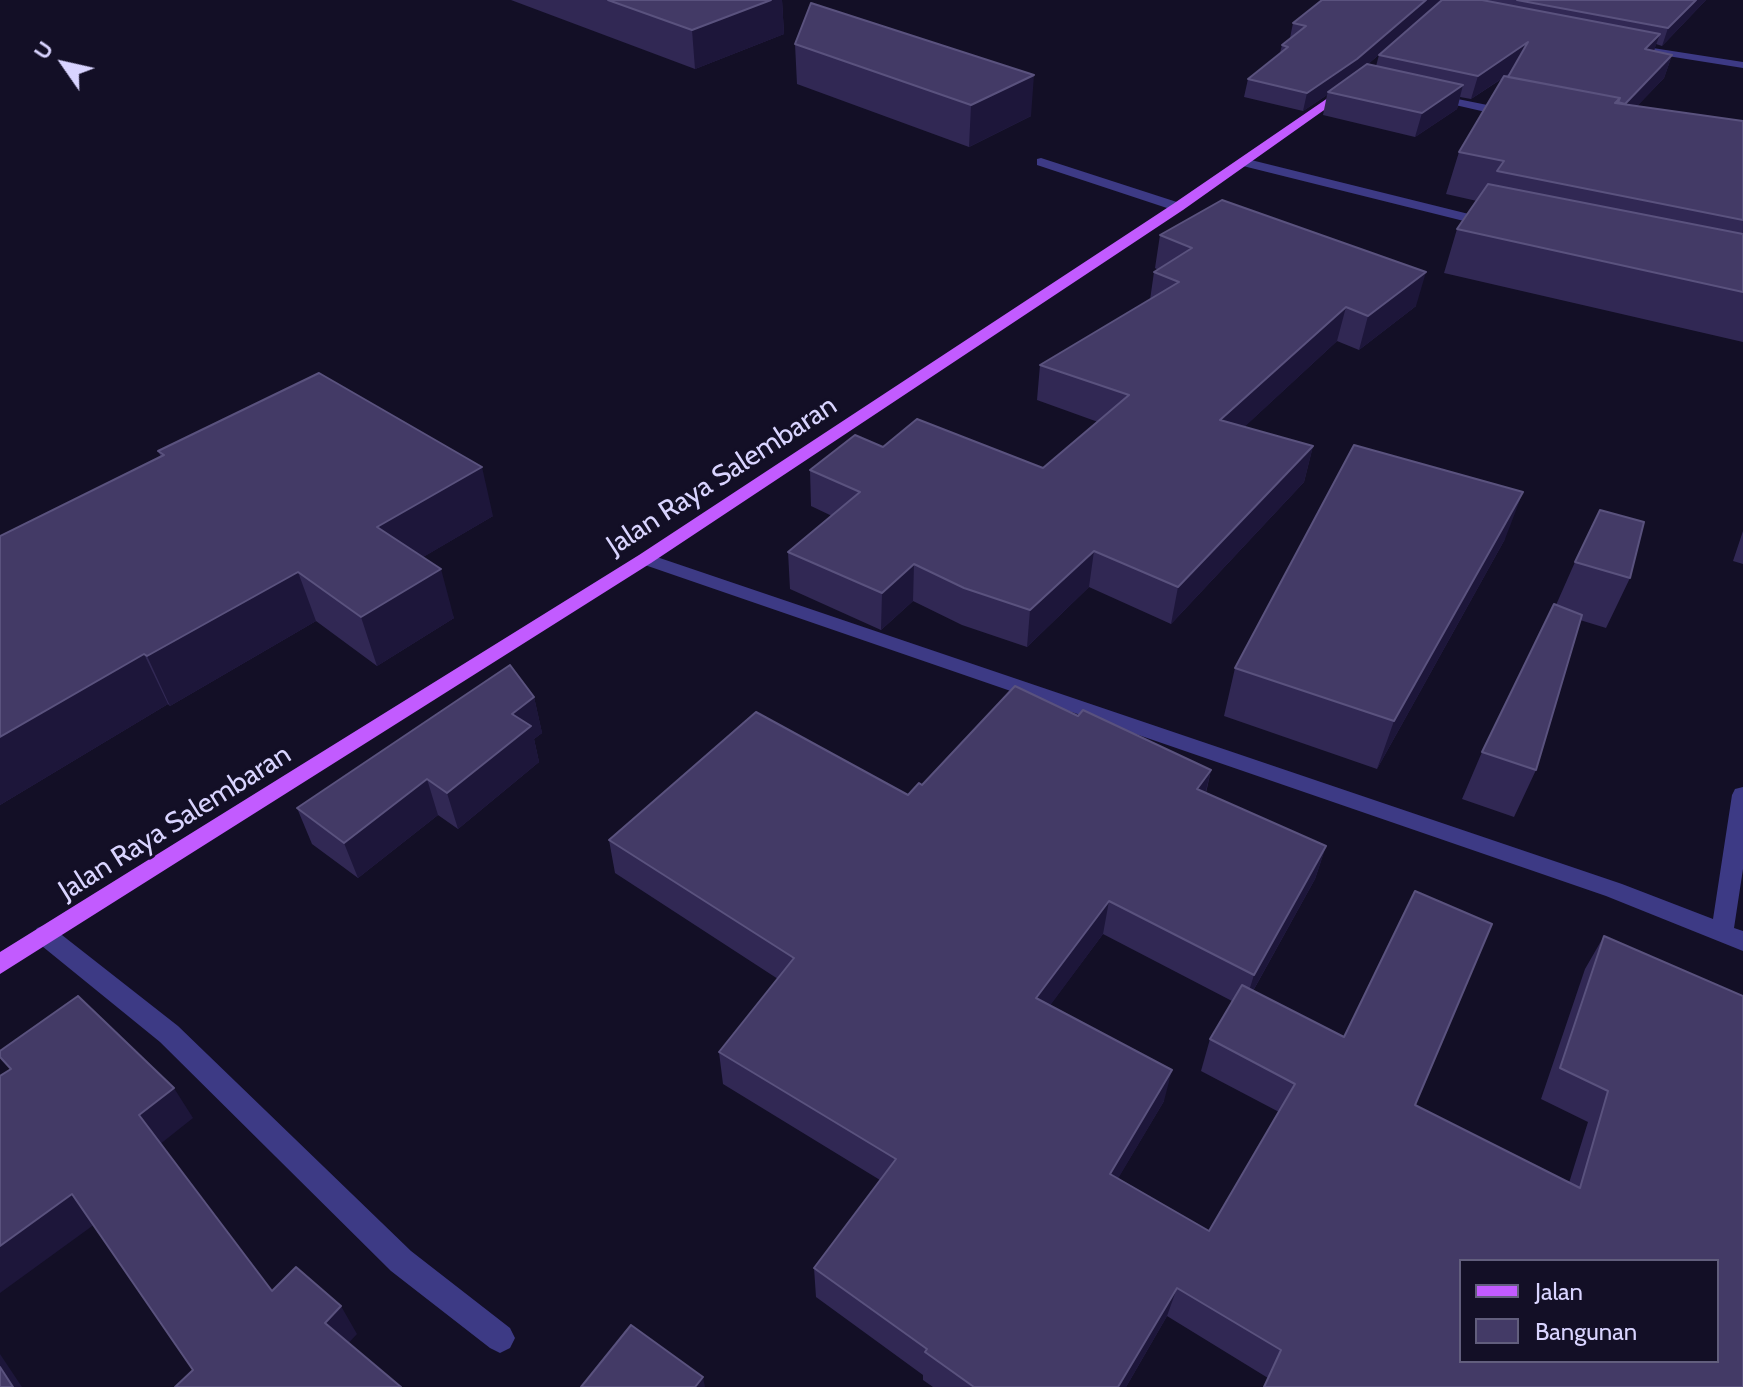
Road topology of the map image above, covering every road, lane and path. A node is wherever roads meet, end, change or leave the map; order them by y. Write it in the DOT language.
graph roads {
  1 [pos="1629,47"];
  2 [pos="1743,65"];
  3 [pos="1359,81"];
  4 [pos="1421,94"];
  5 [pos="1522,117"];
  6 [pos="1041,162"];
  7 [pos="1243,162"];
  8 [pos="1178,207"];
  9 [pos="1497,225"];
  10 [pos="645,559"];
  11 [pos="1743,795"];
  12 [pos="45,935"];
  13 [pos="1733,937"];
  14 [pos="0,964"];
  15 [pos="500,1338"];
  1 -- 2 [label="street"];
  3 -- 7 [label="main road, Jalan Raya Salembaran"];
  4 -- 5 [label="street"];
  6 -- 8 [label="street"];
  7 -- 8 [label="main road, Jalan Raya Salembaran"];
  7 -- 9 [label="street"];
  8 -- 10 [label="main road, Jalan Raya Salembaran"];
  10 -- 12 [label="main road, Jalan Raya Salembaran"];
  10 -- 13 [label="street"];
  11 -- 13 [label="street"];
  12 -- 14 [label="main road, Jalan Raya Salembaran"];
  12 -- 15 [label="street"];
}
